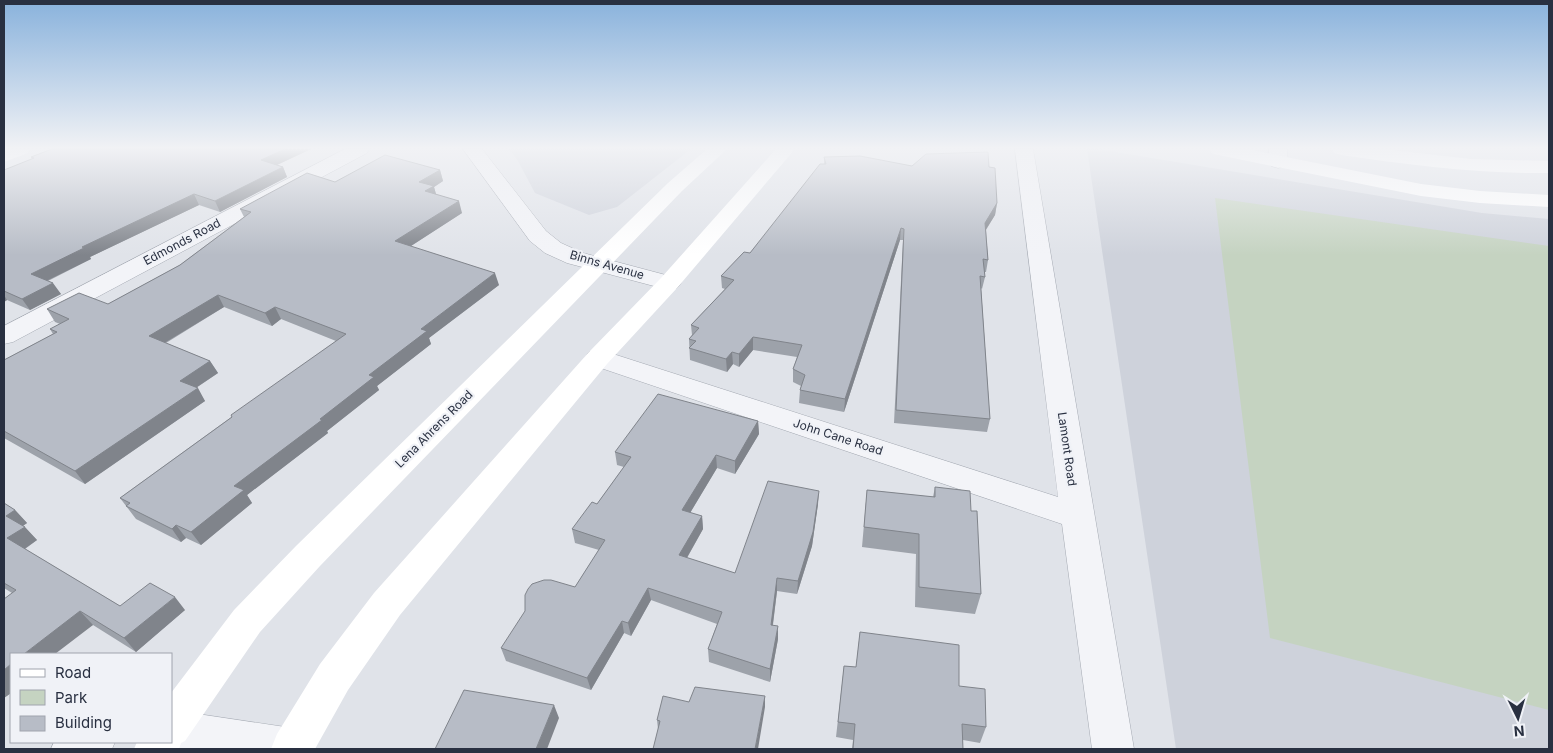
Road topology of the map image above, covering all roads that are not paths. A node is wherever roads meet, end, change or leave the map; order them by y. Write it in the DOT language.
graph roads {
  1 [pos="293,184"];
  2 [pos="499,184"];
  3 [pos="678,184"];
  4 [pos="755,184"];
  5 [pos="1029,184"];
  6 [pos="1397,184"];
  7 [pos="1549,201"];
  8 [pos="598,264"];
  9 [pos="669,283"];
  10 [pos="4,336"];
  11 [pos="598,358"];
  12 [pos="1077,516"];
  13 [pos="172,727"];
  14 [pos="172,728"];
  15 [pos="91,743"];
  16 [pos="72,749"];
  17 [pos="292,749"];
  18 [pos="1113,749"];
  1 -- 10 [label="street, Edmonds Road"];
  2 -- 8 [label="street, Binns Avenue"];
  3 -- 8 [label="main road, Lena Ahrens Road"];
  4 -- 9 [label="main road"];
  5 -- 12 [label="street, Lamont Road"];
  6 -- 7 [label="main road"];
  8 -- 9 [label="street, Binns Avenue"];
  8 -- 13 [label="main road, Lena Ahrens Road"];
  9 -- 11 [label="main road"];
  11 -- 12 [label="street, John Cane Road"];
  11 -- 17 [label="main road"];
  12 -- 18 [label="street, Lamont Road"];
  14 -- 17 [label="street"];
  15 -- 16 [label="street"];
}
